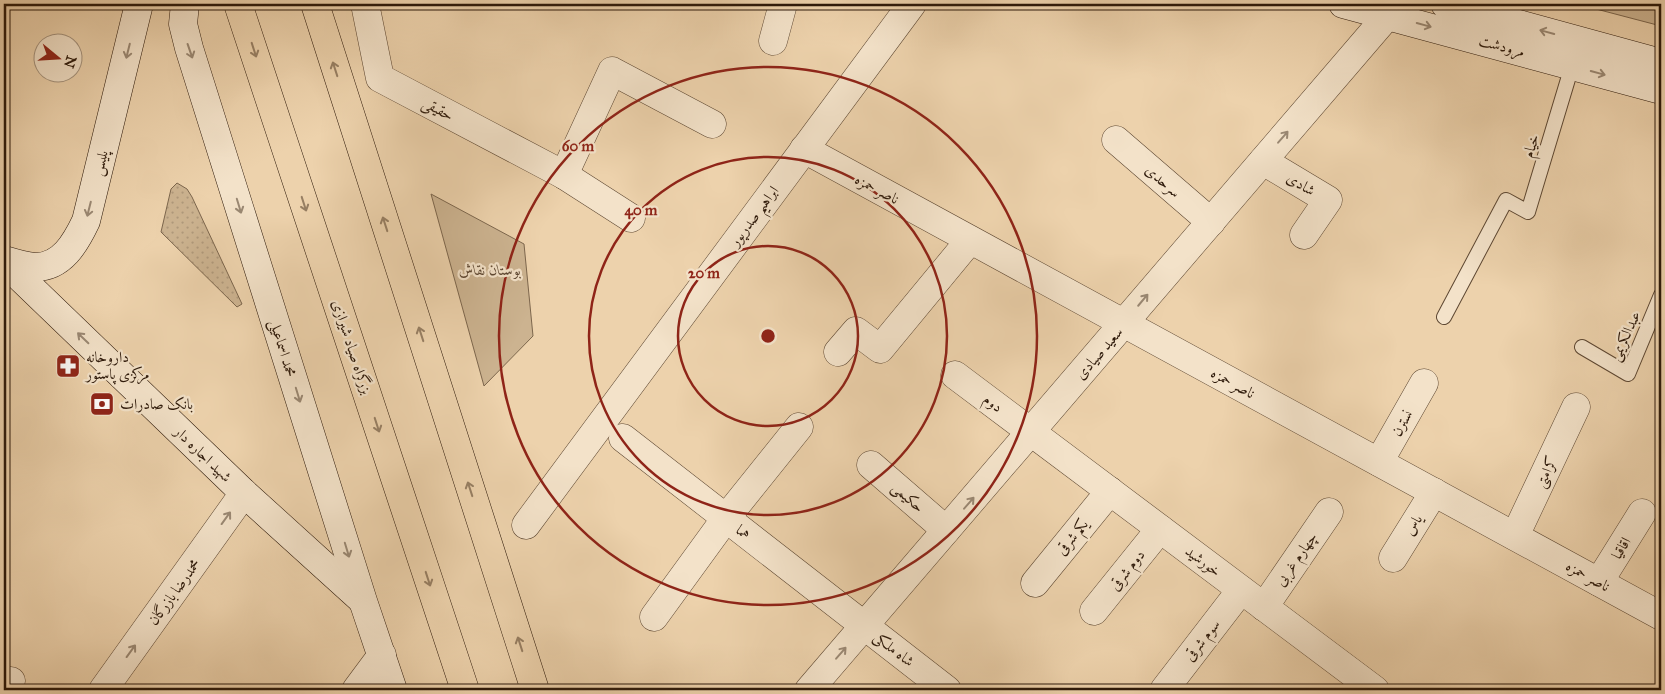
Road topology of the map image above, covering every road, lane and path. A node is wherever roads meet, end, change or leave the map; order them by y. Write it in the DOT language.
graph roads {
  1 [pos="140,4"];
  2 [pos="185,4"];
  3 [pos="238,4"];
  4 [pos="314,4"];
  5 [pos="365,4"];
  6 [pos="783,4"];
  7 [pos="912,4"];
  8 [pos="1343,4"];
  9 [pos="1445,4"];
  10 [pos="1390,9"];
  11 [pos="773,42"];
  12 [pos="1661,63"];
  13 [pos="1572,66"];
  14 [pos="1661,90"];
  15 [pos="712,124"];
  16 [pos="1116,140"];
  17 [pos="804,149"];
  18 [pos="1263,161"];
  19 [pos="564,175"];
  20 [pos="631,218"];
  21 [pos="1211,222"];
  22 [pos="1304,235"];
  23 [pos="970,240"];
  24 [pos="4,261"];
  25 [pos="1661,295"];
  26 [pos="1444,317"];
  27 [pos="1124,323"];
  28 [pos="1582,347"];
  29 [pos="838,352"];
  30 [pos="955,375"];
  31 [pos="1424,383"];
  32 [pos="1576,407"];
  33 [pos="799,427"];
  34 [pos="1030,432"];
  35 [pos="623,438"];
  36 [pos="1379,462"];
  37 [pos="871,465"];
  38 [pos="1110,491"];
  39 [pos="1434,492"];
  40 [pos="244,493"];
  41 [pos="1329,512"];
  42 [pos="1642,513"];
  43 [pos="726,518"];
  44 [pos="526,525"];
  45 [pos="1160,529"];
  46 [pos="946,530"];
  47 [pos="1515,536"];
  48 [pos="1393,558"];
  49 [pos="1599,582"];
  50 [pos="1035,583"];
  51 [pos="1241,590"];
  52 [pos="363,601"];
  53 [pos="1264,607"];
  54 [pos="1094,611"];
  55 [pos="1661,616"];
  56 [pos="654,617"];
  57 [pos="864,626"];
  58 [pos="382,655"];
  59 [pos="103,690"];
  60 [pos="356,690"];
  61 [pos="393,690"];
  62 [pos="465,690"];
  63 [pos="535,690"];
  64 [pos="809,690"];
  65 [pos="947,690"];
  66 [pos="1164,690"];
  67 [pos="1375,690"];
  1 -- 24 [label="street, پلیس, one-way"];
  2 -- 52 [label="street, محمد اسماعیلی, one-way"];
  3 -- 62 [label="highway, بزرگراه صیاد شیرازی, one-way"];
  63 -- 4 [label="highway, one-way"];
  5 -- 19 [label="street, حقیقی"];
  6 -- 11 [label="street"];
  7 -- 17 [label="street, ابراهیم صدرپور"];
  8 -- 10 [label="street, مرودشت"];
  12 -- 9 [label="street, مرودشت, one-way"];
  10 -- 13 [label="street, مرودشت, one-way"];
  18 -- 10 [label="street, سعید صیادی, one-way"];
  13 -- 14 [label="street, مرودشت, one-way"];
  13 -- 26 [label="lane, خیام"];
  15 -- 19 [label="street"];
  16 -- 21 [label="street, سرحدی"];
  17 -- 23 [label="street, ناصر حمزه"];
  17 -- 44 [label="street, ابراهیم صدرپور"];
  18 -- 21 [label="street, سعید صیادی"];
  18 -- 22 [label="street, شادی"];
  19 -- 20 [label="street, حقیقی"];
  27 -- 21 [label="street, سعید صیادی, one-way"];
  23 -- 27 [label="street, ناصر حمزه"];
  23 -- 29 [label="street"];
  40 -- 24 [label="street, شهید اجاره دار, one-way"];
  25 -- 28 [label="lane, عبدالکریمی"];
  27 -- 34 [label="street, سعید صیادی"];
  27 -- 36 [label="street, ناصر حمزه"];
  30 -- 34 [label="street, دوم"];
  31 -- 36 [label="street, نسترن"];
  32 -- 47 [label="street, کرامتی"];
  33 -- 43 [label="street"];
  34 -- 38 [label="street, خورشید"];
  46 -- 34 [label="street, سعید صیادی, one-way"];
  35 -- 43 [label="street, هما"];
  36 -- 39 [label="street, ناصر حمزه"];
  37 -- 46 [label="street, حکیمی"];
  38 -- 45 [label="street, خورشید"];
  38 -- 50 [label="street, یکم شرقی"];
  39 -- 47 [label="street, ناصر حمزه"];
  39 -- 48 [label="street, یاس"];
  40 -- 52 [label="street, شهید اجاره دار"];
  59 -- 40 [label="street, محمدرضا بازرگان, one-way"];
  41 -- 53 [label="street, چهارم غربی"];
  42 -- 49 [label="street, اقاقیا"];
  43 -- 56 [label="street"];
  43 -- 57 [label="street, هما"];
  45 -- 51 [label="street, خورشید"];
  45 -- 54 [label="street, دوم شرقی"];
  46 -- 57 [label="street, سعید صیادی"];
  47 -- 49 [label="street, ناصر حمزه"];
  49 -- 55 [label="street, ناصر حمزه"];
  51 -- 53 [label="street, خورشید"];
  51 -- 66 [label="street, سوم شرقی"];
  52 -- 58 [label="street, محمد اسماعیلی"];
  53 -- 67 [label="street, خورشید"];
  64 -- 57 [label="street, سعید صیادی, one-way"];
  57 -- 65 [label="street, شاه ملکی"];
  58 -- 60 [label="street"];
  58 -- 61 [label="street, محمد اسماعیلی"];
}
